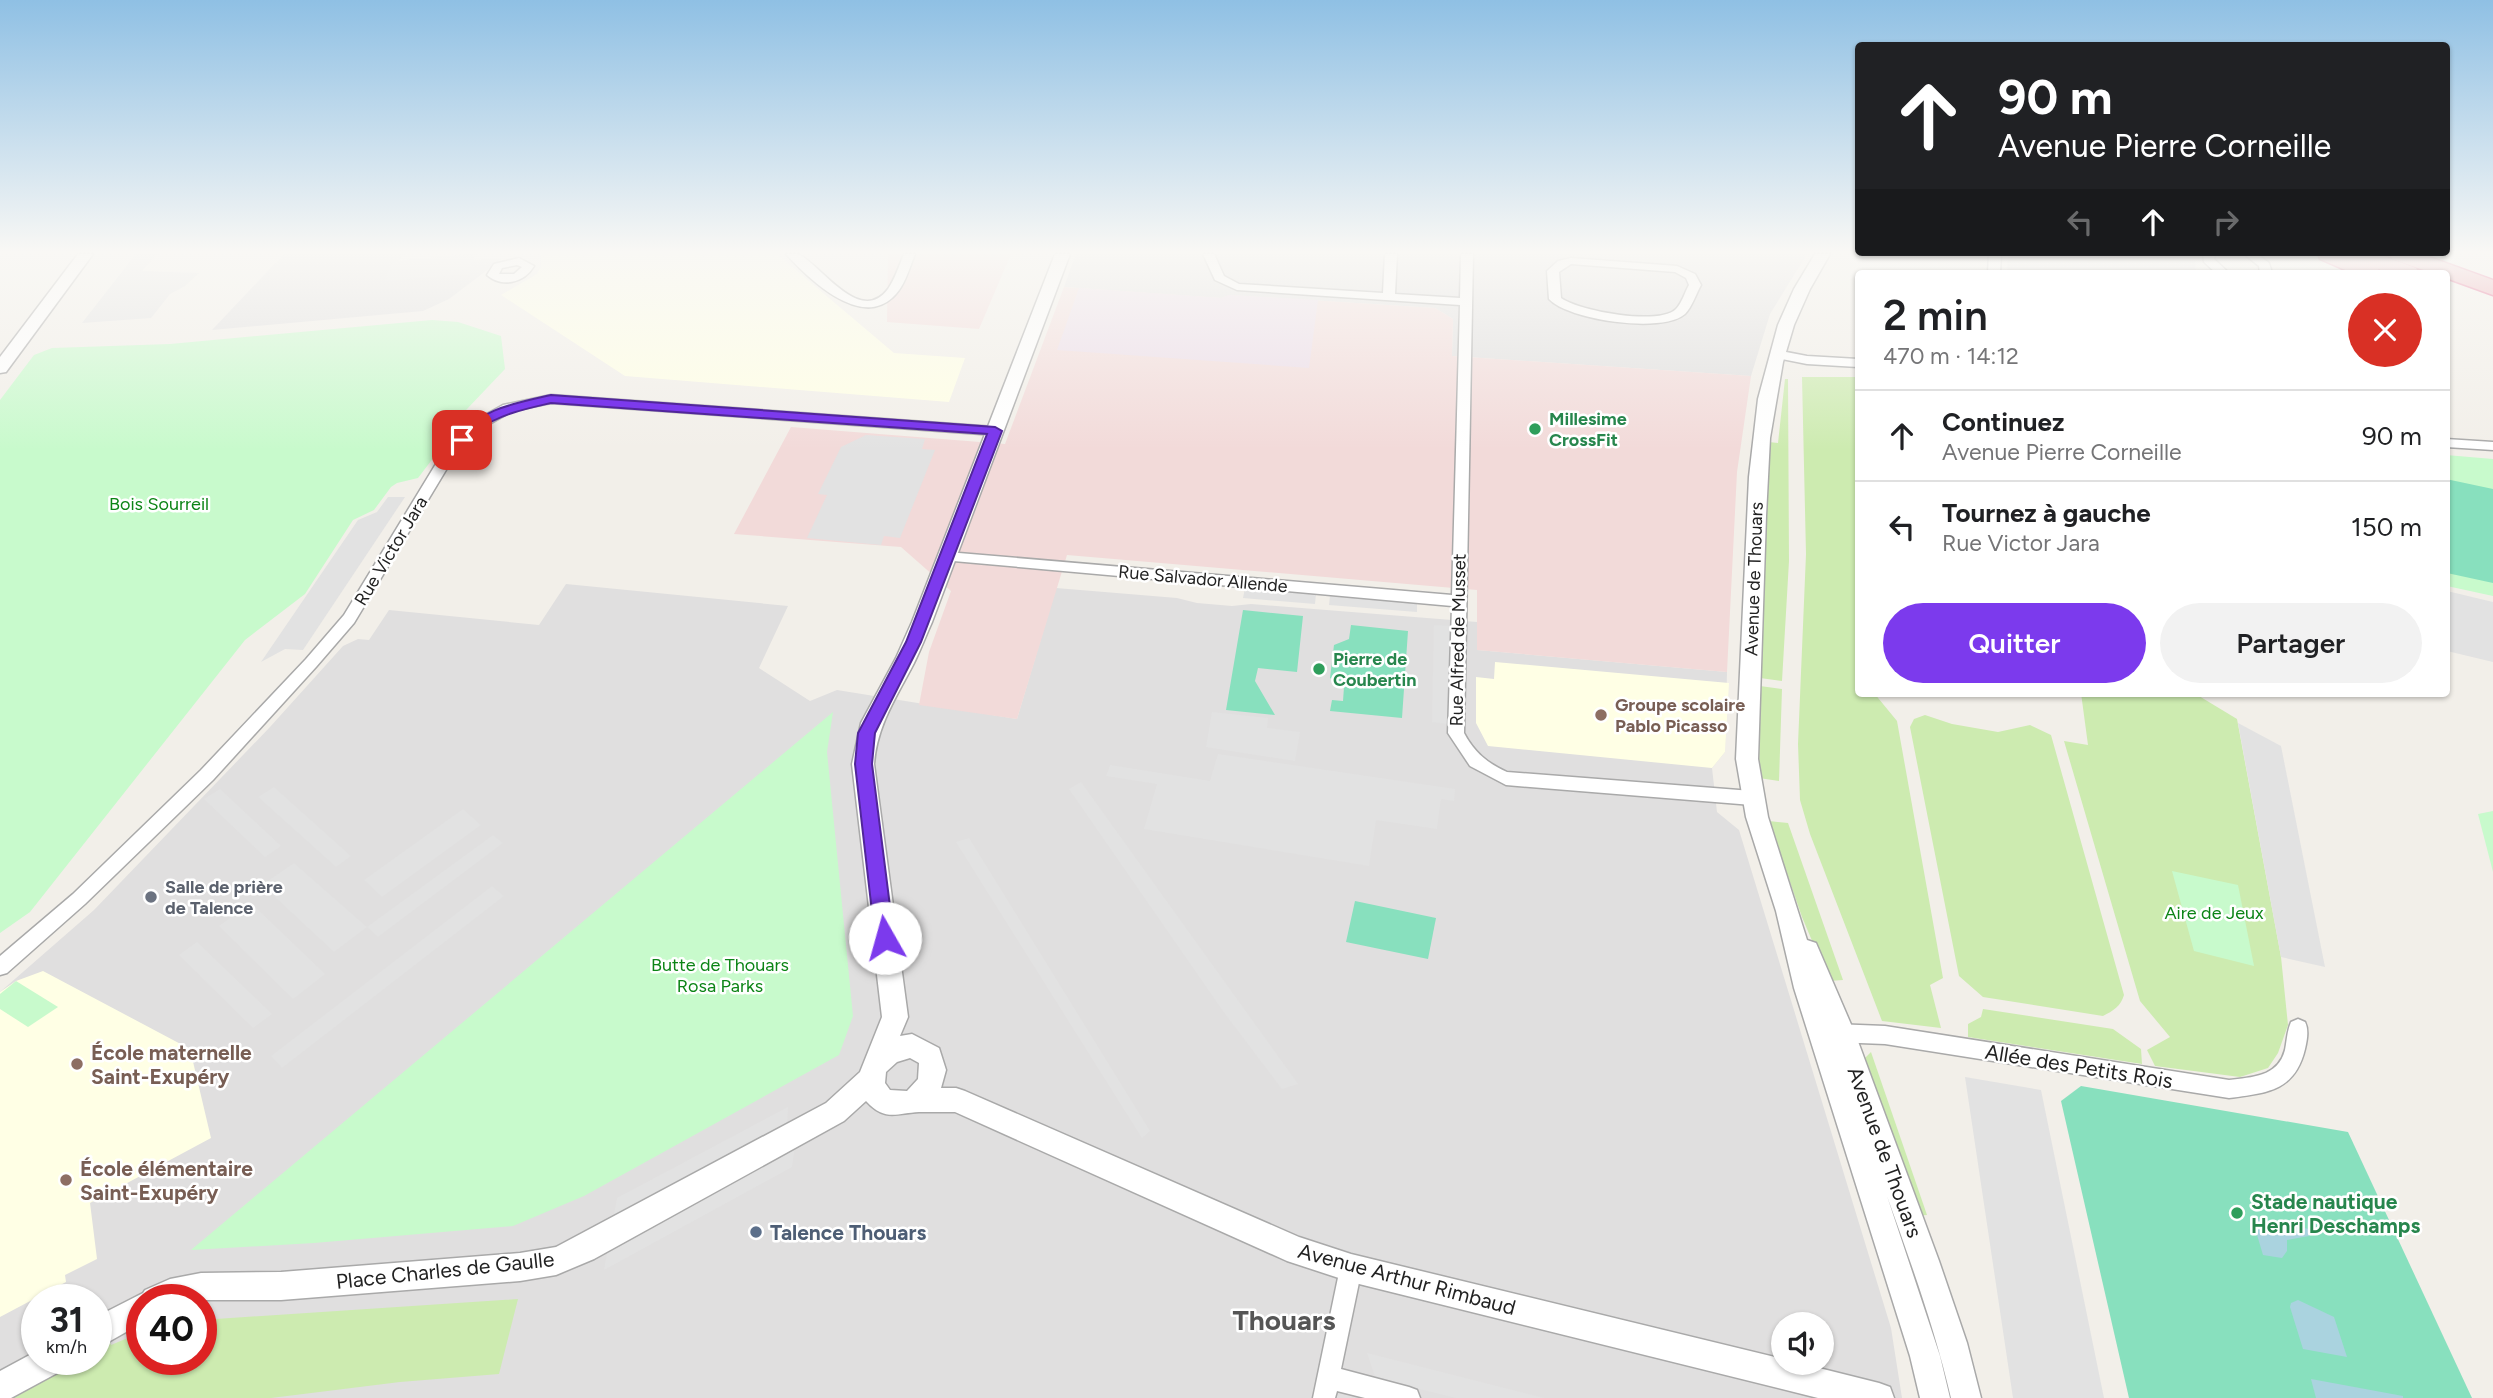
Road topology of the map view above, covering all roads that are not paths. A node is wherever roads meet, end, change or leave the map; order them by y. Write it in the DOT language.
graph roads {
  1 [pos="35,319"];
  2 [pos="44,319"];
  3 [pos="1038,319"];
  4 [pos="1466,319"];
  5 [pos="1787,319"];
  6 [pos="16,347"];
  7 [pos="1776,354"];
  8 [pos="1855,363"];
  9 [pos="0,368"];
  10 [pos="995,431"];
  11 [pos="2450,443"];
  12 [pos="2493,446"];
  13 [pos="947,557"];
  14 [pos="1458,601"];
  15 [pos="1752,798"];
  16 [pos="0,967"];
  17 [pos="895,1017"];
  18 [pos="2298,1027"];
  19 [pos="1832,1033"];
  20 [pos="928,1060"];
  21 [pos="875,1069"];
  22 [pos="916,1100"];
  23 [pos="956,1100"];
  24 [pos="885,1102"];
  25 [pos="835,1112"];
  26 [pos="1350,1268"];
  27 [pos="217,1287"];
  28 [pos="22,1375"];
  29 [pos="0,1387"];
  30 [pos="1326,1388"];
  31 [pos="1409,1398"];
  32 [pos="1879,1398"];
  33 [pos="1935,1398"];
  34 [pos="1966,1398"];
  1 -- 6 [label="street"];
  2 -- 6 [label="street"];
  3 -- 10 [label="street"];
  4 -- 14 [label="street, Rue Alfred de Musset"];
  5 -- 7 [label="street, Avenue de Thouars"];
  6 -- 9 [label="street"];
  7 -- 8 [label="street"];
  7 -- 15 [label="street, Avenue de Thouars"];
  10 -- 13 [label="street"];
  10 -- 16 [label="street, Rue Victor Jara"];
  11 -- 12 [label="street"];
  13 -- 14 [label="street, Rue Salvador Allende"];
  13 -- 17 [label="street"];
  14 -- 15 [label="street, Rue Alfred de Musset"];
  15 -- 19 [label="street, Avenue de Thouars"];
  17 -- 20 [label="street"];
  17 -- 21 [label="street"];
  18 -- 19 [label="street, Allée des Petits Rois"];
  19 -- 33 [label="street, Avenue de Thouars"];
  19 -- 34 [label="street, Avenue de Thouars"];
  20 -- 21 [label="street"];
  20 -- 22 [label="street"];
  20 -- 23 [label="street"];
  21 -- 24 [label="street"];
  21 -- 25 [label="street, Place Charles de Gaulle"];
  22 -- 23 [label="street"];
  22 -- 24 [label="street"];
  23 -- 26 [label="street, Avenue Arthur Rimbaud"];
  24 -- 25 [label="street, Place Charles de Gaulle"];
  25 -- 27 [label="street, Place Charles de Gaulle"];
  26 -- 30 [label="street"];
  26 -- 32 [label="street, Avenue Arthur Rimbaud"];
  28 -- 29 [label="street"];
  30 -- 31 [label="street"];
}
